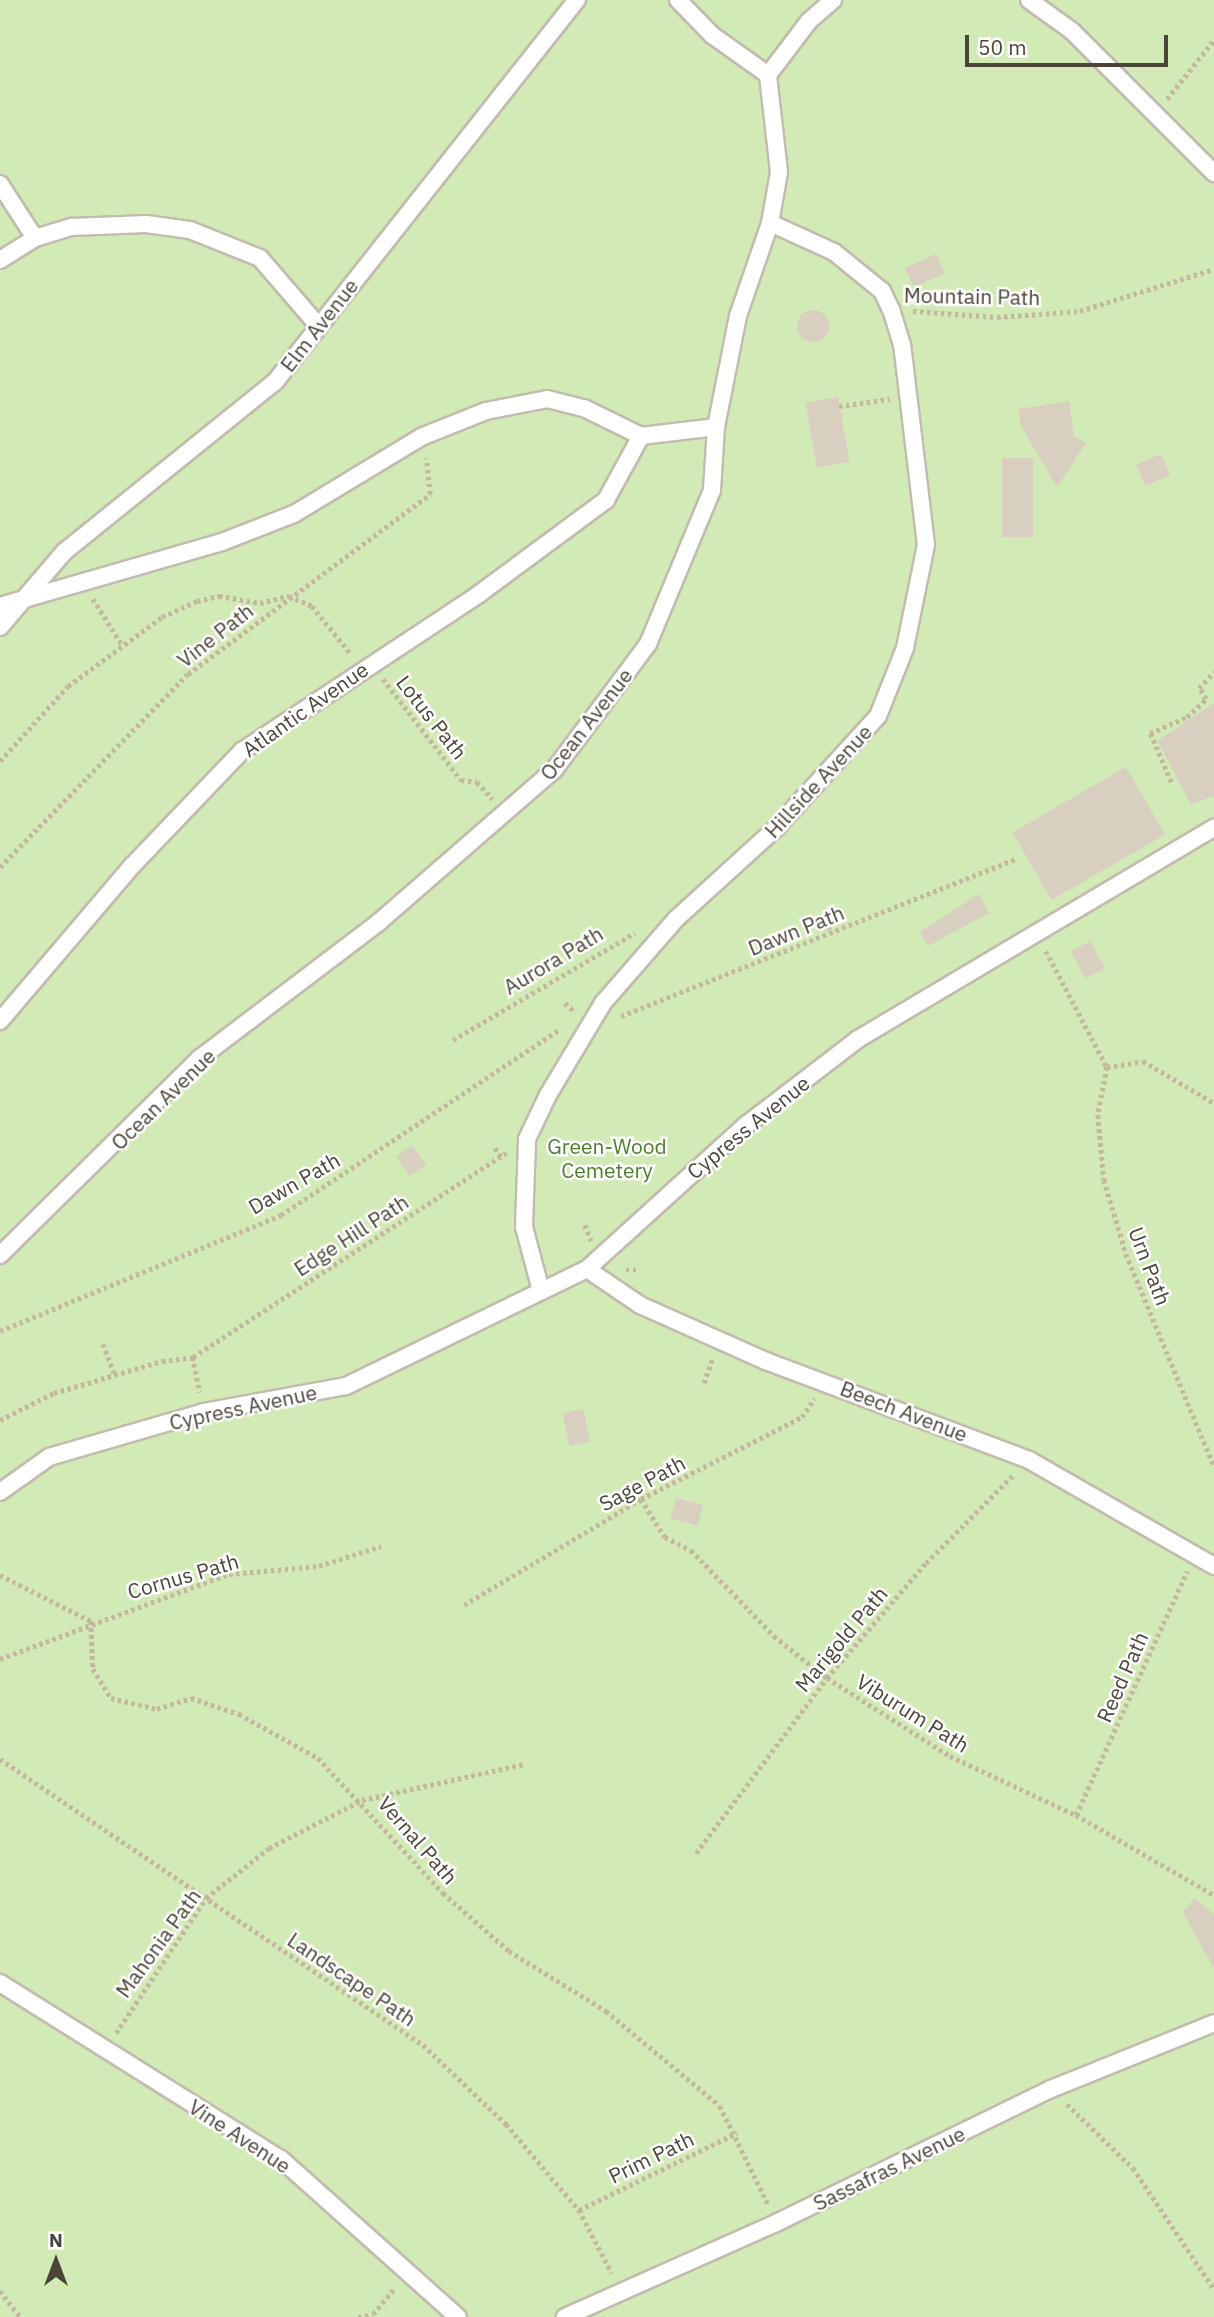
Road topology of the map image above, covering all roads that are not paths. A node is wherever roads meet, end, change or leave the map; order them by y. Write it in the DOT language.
graph roads {
  1 [pos="577,0"];
  2 [pos="678,0"];
  3 [pos="833,0"];
  4 [pos="1029,0"];
  5 [pos="768,75"];
  6 [pos="1214,173"];
  7 [pos="0,184"];
  8 [pos="770,223"];
  9 [pos="35,237"];
  10 [pos="0,260"];
  11 [pos="316,323"];
  12 [pos="716,427"];
  13 [pos="641,436"];
  14 [pos="8,605"];
  15 [pos="0,627"];
  16 [pos="1214,828"];
  17 [pos="0,1021"];
  18 [pos="0,1255"];
  19 [pos="587,1269"];
  20 [pos="541,1287"];
  21 [pos="0,1492"];
  22 [pos="1214,1566"];
  23 [pos="0,1983"];
  24 [pos="1214,2023"];
  25 [pos="458,2317"];
  26 [pos="565,2317"];
  1 -- 11 [label="lane, Elm Avenue"];
  2 -- 5 [label="lane"];
  3 -- 5 [label="lane"];
  4 -- 6 [label="lane"];
  5 -- 8 [label="lane, Ocean Avenue"];
  7 -- 9 [label="lane"];
  8 -- 12 [label="lane, Ocean Avenue"];
  8 -- 20 [label="lane, Hillside Avenue"];
  9 -- 10 [label="lane"];
  9 -- 11 [label="lane"];
  11 -- 14 [label="lane, Elm Avenue"];
  12 -- 13 [label="lane"];
  12 -- 18 [label="lane, Ocean Avenue"];
  13 -- 14 [label="lane"];
  13 -- 17 [label="lane, Atlantic Avenue"];
  14 -- 15 [label="lane"];
  16 -- 19 [label="lane, Cypress Avenue"];
  19 -- 20 [label="lane, Cypress Avenue"];
  19 -- 22 [label="lane, Beech Avenue"];
  20 -- 21 [label="lane, Cypress Avenue"];
  23 -- 25 [label="lane, Vine Avenue"];
  24 -- 26 [label="lane, Sassafras Avenue"];
}
